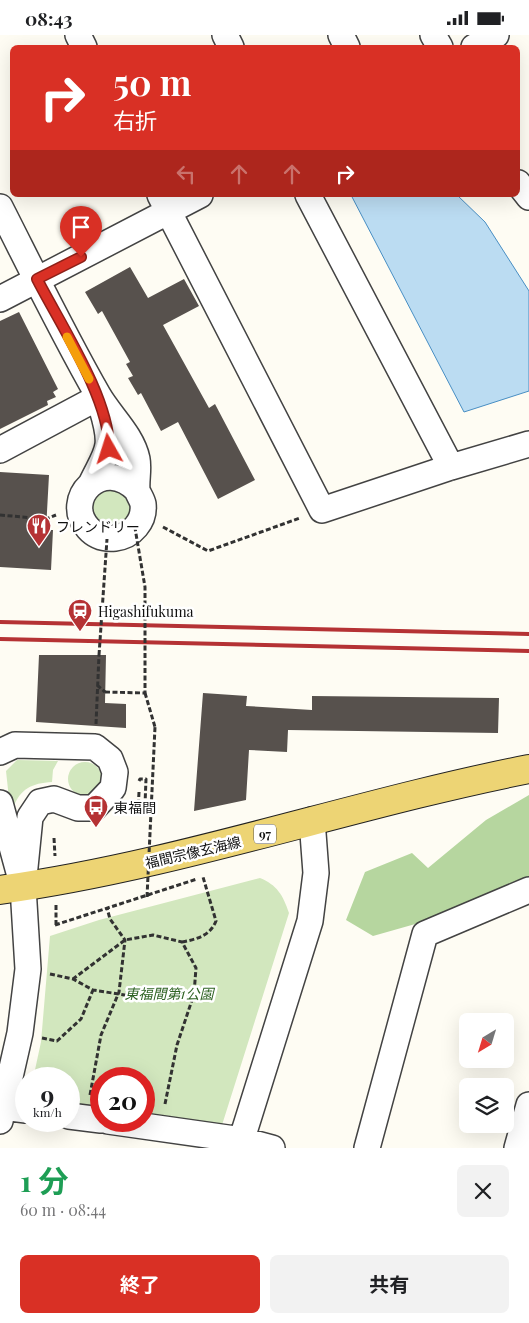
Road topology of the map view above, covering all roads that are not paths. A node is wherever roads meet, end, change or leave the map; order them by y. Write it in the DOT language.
graph roads {
  1 [pos="496,35"];
  2 [pos="478,45"];
  3 [pos="520,186"];
  4 [pos="191,197"];
  5 [pos="309,197"];
  6 [pos="529,197"];
  7 [pos="164,203"];
  8 [pos="0,207"];
  9 [pos="37,279"];
  10 [pos="0,299"];
  11 [pos="99,397"];
  12 [pos="529,444"];
  13 [pos="0,450"];
  14 [pos="451,467"];
  15 [pos="91,484"];
  16 [pos="137,490"];
  17 [pos="0,753"];
  18 [pos="529,769"];
  19 [pos="0,803"];
  20 [pos="312,820"];
  21 [pos="11,888"];
  22 [pos="529,890"];
  23 [pos="7,1104"];
  24 [pos="529,1105"];
  25 [pos="155,1128"];
  26 [pos="240,1144"];
  27 [pos="272,1148"];
  28 [pos="367,1148"];
  29 [pos="517,1148"];
  1 -- 2 [label="street"];
  3 -- 6 [label="street"];
  4 -- 7 [label="street"];
  5 -- 14 [label="street"];
  7 -- 9 [label="street"];
  7 -- 14 [label="street"];
  8 -- 9 [label="street"];
  9 -- 10 [label="street"];
  9 -- 11 [label="street"];
  11 -- 13 [label="street"];
  11 -- 15 [label="street"];
  11 -- 16 [label="street"];
  12 -- 14 [label="street"];
  15 -- 16 [label="street"];
  15 -- 16 [label="street"];
  17 -- 21 [label="street"];
  18 -- 20 [label="main road, 福間宗像玄海線 / 97"];
  19 -- 21 [label="street"];
  20 -- 21 [label="main road, 福間宗像玄海線 / 97"];
  20 -- 26 [label="street"];
  21 -- 23 [label="street"];
  22 -- 28 [label="street"];
  24 -- 29 [label="street"];
  25 -- 26 [label="street"];
  26 -- 27 [label="street"];
}
